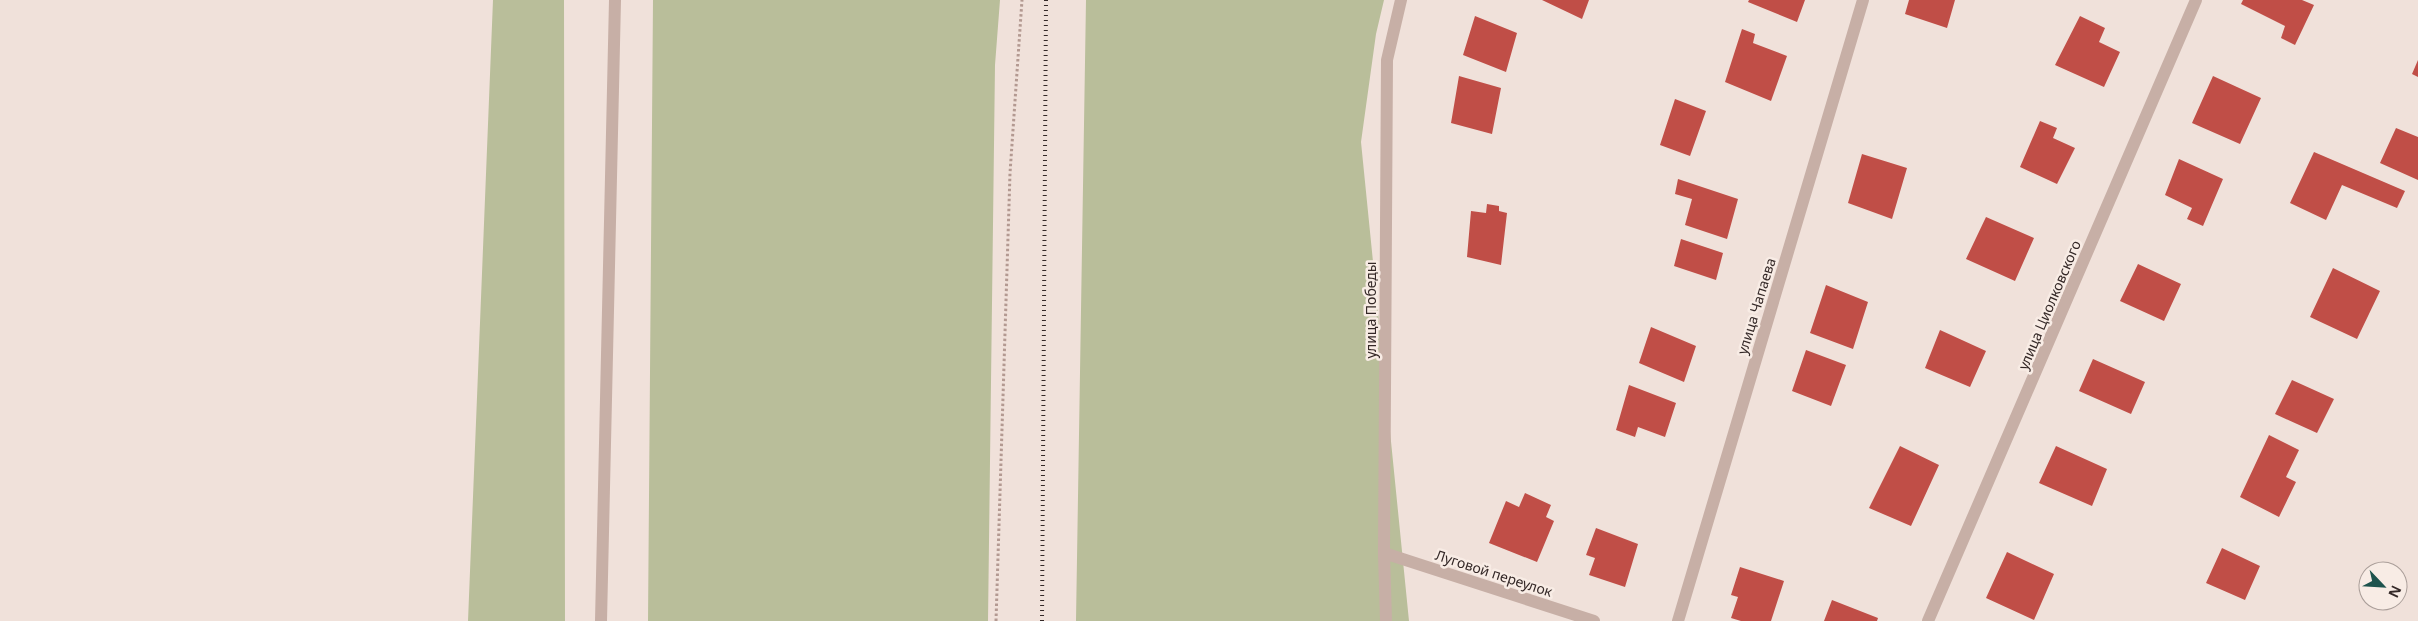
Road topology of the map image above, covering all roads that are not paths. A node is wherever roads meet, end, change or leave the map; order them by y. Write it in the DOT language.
graph roads {
  1 [pos="615,0"];
  2 [pos="1401,0"];
  3 [pos="1863,0"];
  4 [pos="2196,0"];
  5 [pos="1384,553"];
  6 [pos="601,621"];
  7 [pos="1386,621"];
  8 [pos="1594,621"];
  9 [pos="1678,621"];
  10 [pos="1928,621"];
  1 -- 6 [label="street"];
  2 -- 5 [label="street, улица Победы"];
  3 -- 9 [label="street, улица Чапаева"];
  4 -- 10 [label="street, улица Циолковского"];
  5 -- 7 [label="street, улица Победы"];
  5 -- 8 [label="street, Луговой переулок"];
}
